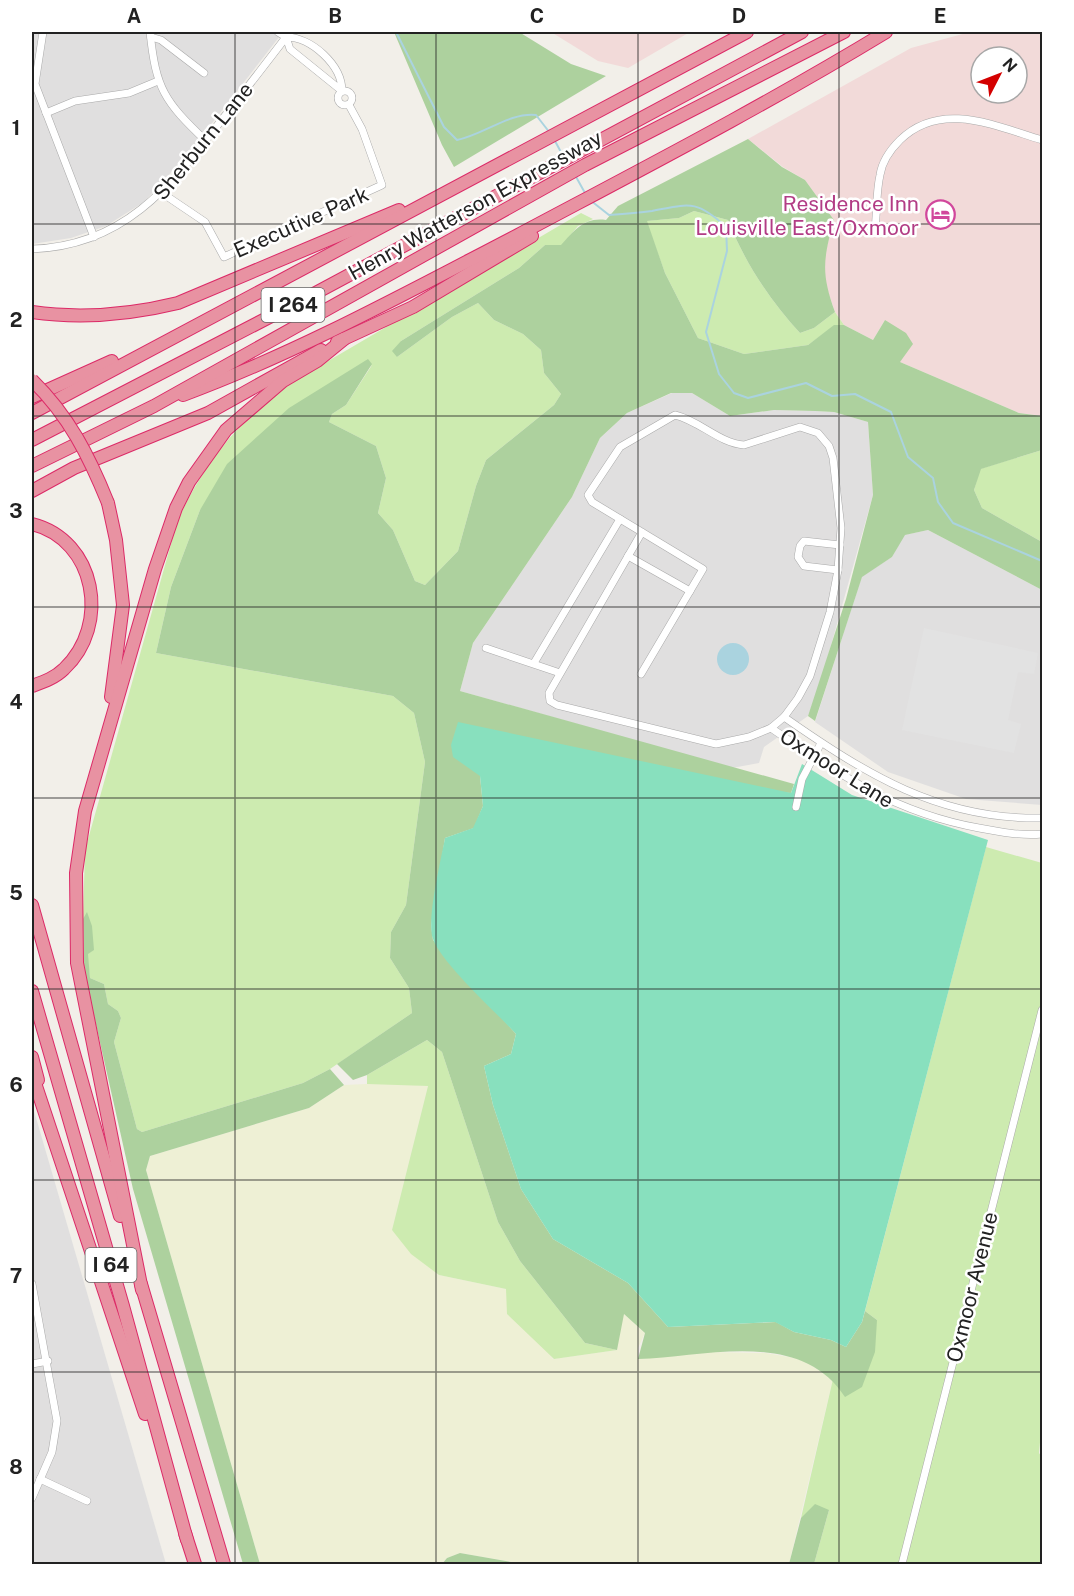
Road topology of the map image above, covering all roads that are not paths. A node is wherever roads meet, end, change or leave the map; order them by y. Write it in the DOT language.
graph roads {
  1 [pos="43,32"];
  2 [pos="278,32"];
  3 [pos="747,32"];
  4 [pos="802,32"];
  5 [pos="844,32"];
  6 [pos="886,32"];
  7 [pos="150,34"];
  8 [pos="288,34"];
  9 [pos="204,74"];
  10 [pos="158,81"];
  11 [pos="342,91"];
  12 [pos="46,113"];
  13 [pos="1042,140"];
  14 [pos="206,141"];
  15 [pos="453,189"];
  16 [pos="162,194"];
  17 [pos="575,207"];
  18 [pos="875,230"];
  19 [pos="94,237"];
  20 [pos="32,249"];
  21 [pos="32,312"];
  22 [pos="180,333"];
  23 [pos="344,339"];
  24 [pos="32,380"];
  25 [pos="32,397"];
  26 [pos="154,406"];
  27 [pos="32,413"];
  28 [pos="32,440"];
  29 [pos="32,466"];
  30 [pos="32,491"];
  31 [pos="620,519"];
  32 [pos="32,524"];
  33 [pos="642,532"];
  34 [pos="840,545"];
  35 [pos="628,556"];
  36 [pos="838,570"];
  37 [pos="690,591"];
  38 [pos="486,648"];
  39 [pos="534,663"];
  40 [pos="560,673"];
  41 [pos="641,674"];
  42 [pos="32,686"];
  43 [pos="784,717"];
  44 [pos="771,728"];
  45 [pos="821,743"];
  46 [pos="104,749"];
  47 [pos="813,757"];
  48 [pos="796,807"];
  49 [pos="1042,818"];
  50 [pos="1042,834"];
  51 [pos="32,905"];
  52 [pos="32,991"];
  53 [pos="1042,1010"];
  54 [pos="32,1057"];
  55 [pos="32,1074"];
  56 [pos="83,1227"];
  57 [pos="32,1284"];
  58 [pos="142,1290"];
  59 [pos="48,1361"];
  60 [pos="32,1364"];
  61 [pos="40,1479"];
  62 [pos="32,1498"];
  63 [pos="87,1501"];
  64 [pos="188,1540"];
  65 [pos="195,1564"];
  66 [pos="224,1564"];
  67 [pos="902,1564"];
  1 -- 12 [label="street"];
  2 -- 8 [label="street"];
  3 -- 15 [label="highway"];
  4 -- 28 [label="highway, Henry Watterson Expressway / I 264"];
  5 -- 26 [label="highway, Henry Watterson Expressway / I 264"];
  6 -- 17 [label="highway"];
  7 -- 9 [label="street"];
  7 -- 10 [label="street"];
  8 -- 11 [label="street, Executive Park"];
  8 -- 11 [label="street, Executive Park"];
  8 -- 14 [label="street, Sherburn Lane"];
  10 -- 12 [label="street"];
  10 -- 14 [label="street"];
  11 -- 16 [label="street, Executive Park"];
  12 -- 19 [label="street"];
  13 -- 18 [label="street"];
  14 -- 16 [label="street, Sherburn Lane"];
  15 -- 21 [label="highway"];
  15 -- 22 [label="highway"];
  16 -- 19 [label="street, Sherburn Lane"];
  17 -- 23 [label="highway"];
  17 -- 26 [label="highway"];
  19 -- 20 [label="street, Sherburn Lane"];
  22 -- 25 [label="highway"];
  22 -- 27 [label="highway"];
  23 -- 30 [label="highway"];
  23 -- 46 [label="highway"];
  24 -- 46 [label="highway, bridge"];
  26 -- 29 [label="highway, Henry Watterson Expressway / I 264"];
  31 -- 33 [label="street"];
  31 -- 34 [label="street"];
  31 -- 39 [label="street"];
  32 -- 42 [label="highway"];
  33 -- 35 [label="street"];
  33 -- 37 [label="street"];
  34 -- 36 [label="street"];
  34 -- 36 [label="street"];
  35 -- 37 [label="street"];
  35 -- 40 [label="street"];
  36 -- 43 [label="street"];
  37 -- 41 [label="street"];
  38 -- 39 [label="street"];
  39 -- 40 [label="street"];
  40 -- 44 [label="street"];
  43 -- 44 [label="street"];
  43 -- 45 [label="street, Oxmoor Lane"];
  44 -- 47 [label="street, Oxmoor Lane"];
  45 -- 47 [label="street"];
  45 -- 49 [label="street, Oxmoor Lane"];
  46 -- 58 [label="highway"];
  47 -- 48 [label="street"];
  47 -- 50 [label="street, Oxmoor Lane"];
  51 -- 58 [label="highway, I 64"];
  52 -- 64 [label="highway, I 64"];
  53 -- 67 [label="street, Oxmoor Avenue"];
  54 -- 56 [label="highway"];
  55 -- 56 [label="highway"];
  56 -- 64 [label="highway"];
  57 -- 59 [label="street"];
  58 -- 66 [label="highway, I 64"];
  59 -- 60 [label="street"];
  59 -- 61 [label="street"];
  61 -- 62 [label="street"];
  61 -- 63 [label="street"];
  64 -- 65 [label="highway, I 64"];
}
